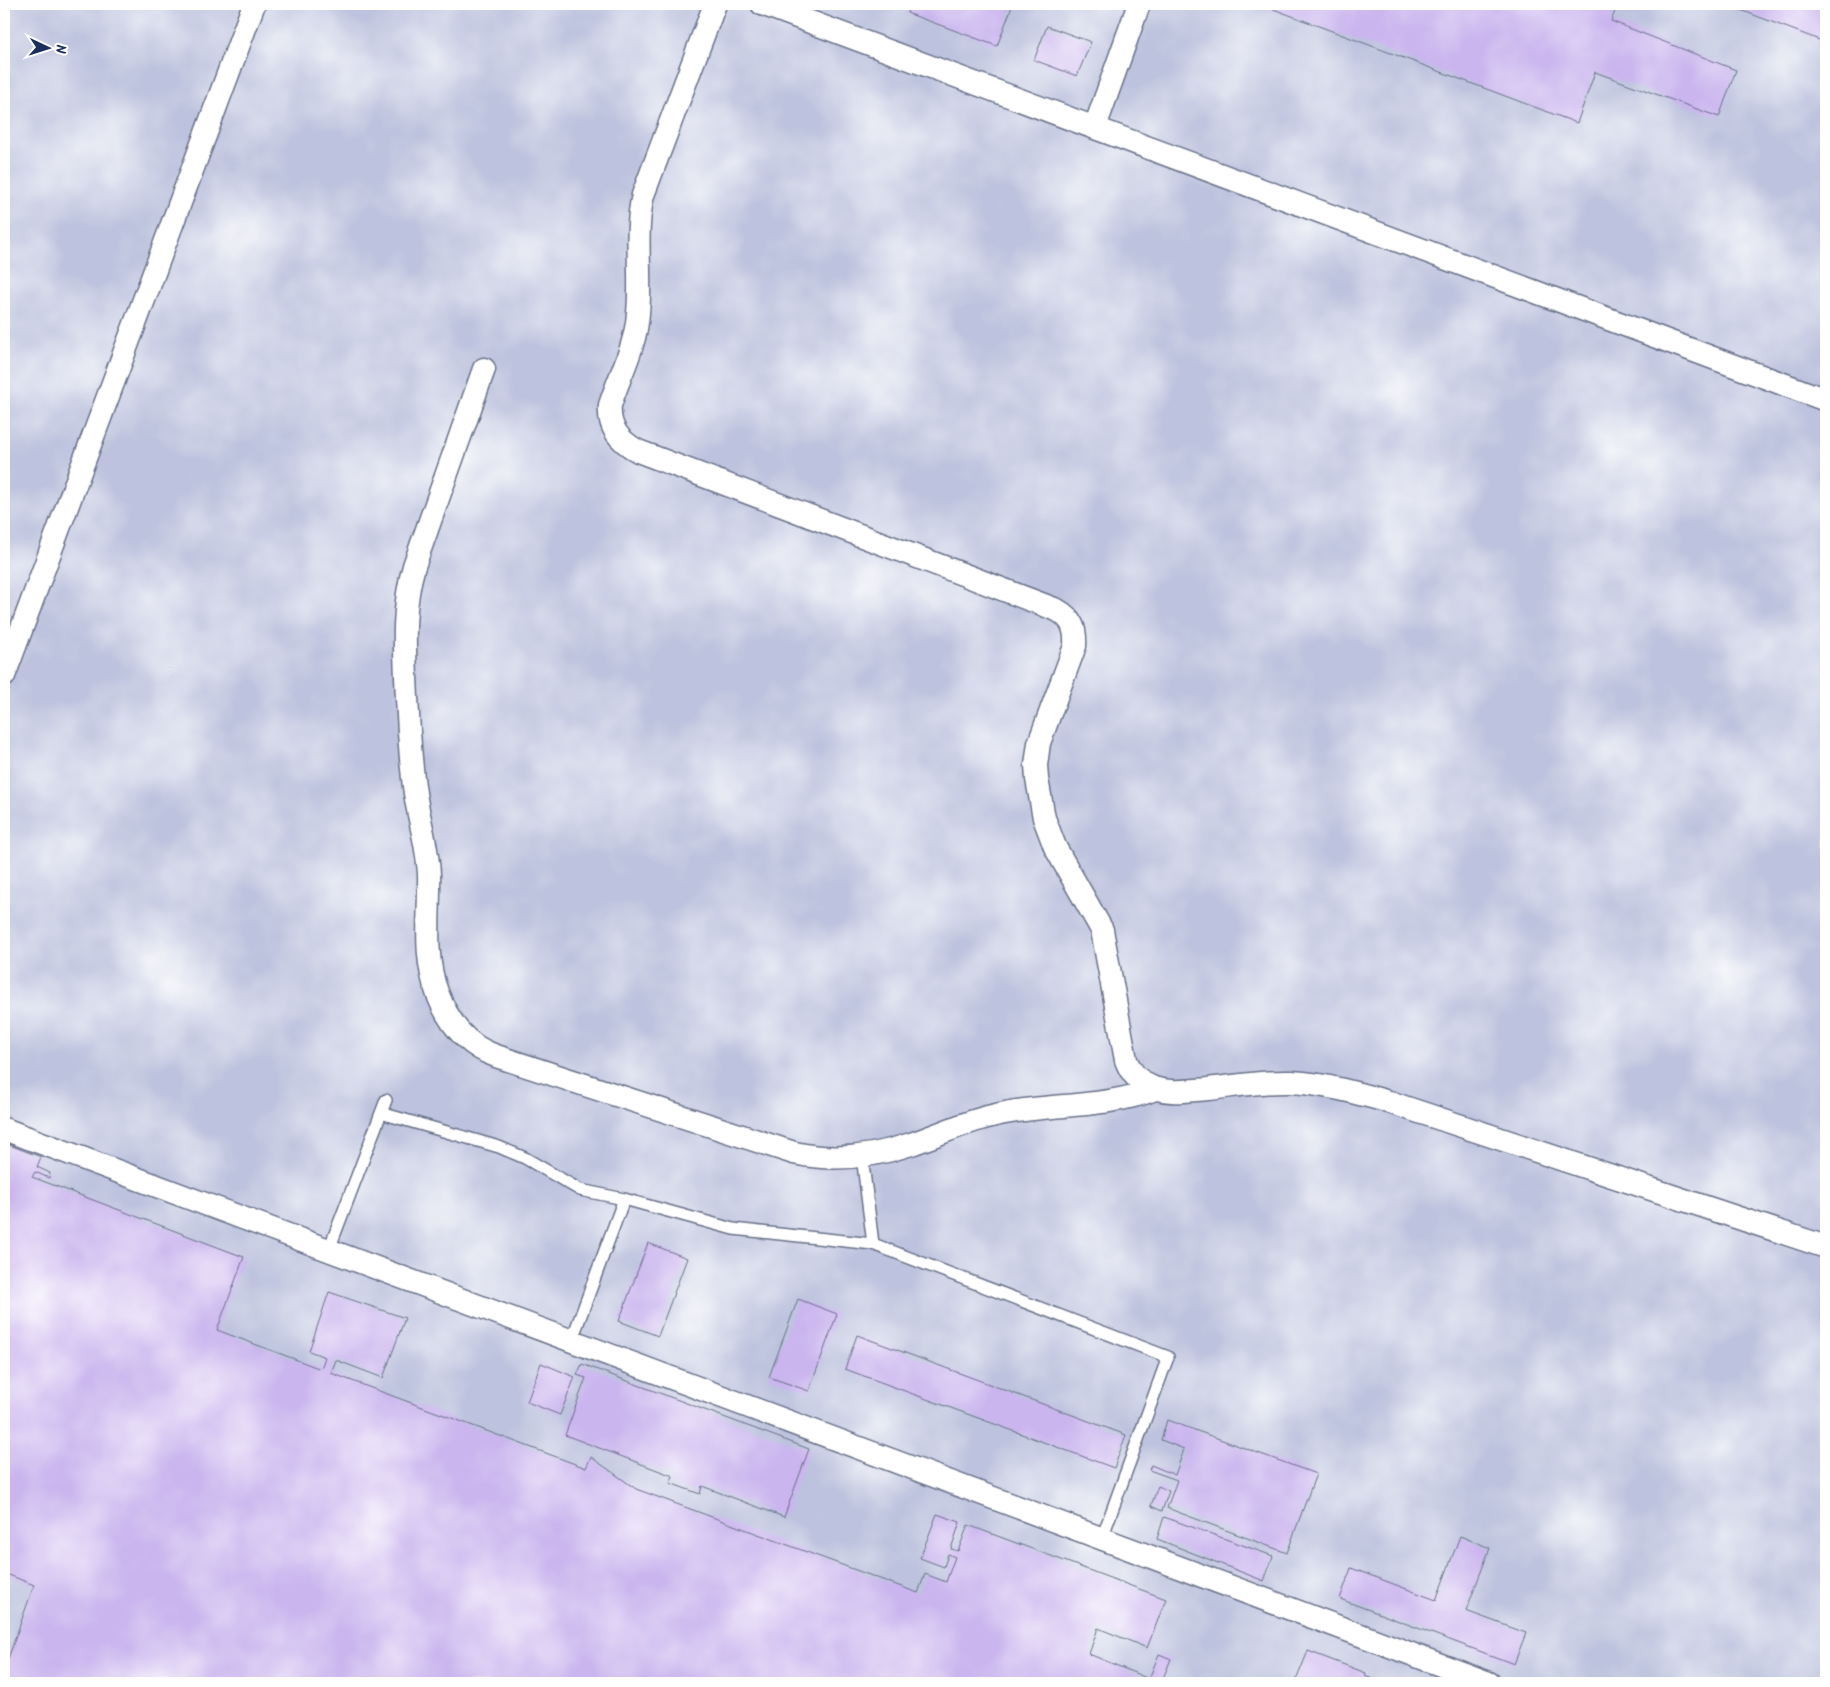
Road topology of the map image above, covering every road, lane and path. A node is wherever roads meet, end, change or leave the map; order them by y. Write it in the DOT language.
graph roads {
  1 [pos="254,4"];
  2 [pos="715,4"];
  3 [pos="762,4"];
  4 [pos="1140,4"];
  5 [pos="1095,127"];
  6 [pos="484,369"];
  7 [pos="1826,400"];
  8 [pos="4,676"];
  9 [pos="1155,1089"];
  10 [pos="386,1100"];
  11 [pos="381,1113"];
  12 [pos="4,1128"];
  13 [pos="862,1156"];
  14 [pos="624,1198"];
  15 [pos="873,1244"];
  16 [pos="1826,1247"];
  17 [pos="328,1252"];
  18 [pos="571,1342"];
  19 [pos="1102,1538"];
  20 [pos="1489,1683"];
  1 -- 8 [label="street"];
  2 -- 9 [label="street"];
  3 -- 5 [label="street"];
  4 -- 5 [label="street"];
  5 -- 7 [label="street"];
  6 -- 13 [label="street"];
  9 -- 13 [label="street"];
  9 -- 16 [label="street"];
  10 -- 11 [label="lane"];
  11 -- 14 [label="lane"];
  11 -- 17 [label="lane"];
  12 -- 17 [label="street"];
  13 -- 15 [label="lane"];
  14 -- 15 [label="lane"];
  14 -- 18 [label="lane"];
  15 -- 19 [label="lane"];
  17 -- 18 [label="street"];
  18 -- 19 [label="street"];
  19 -- 20 [label="street"];
}
